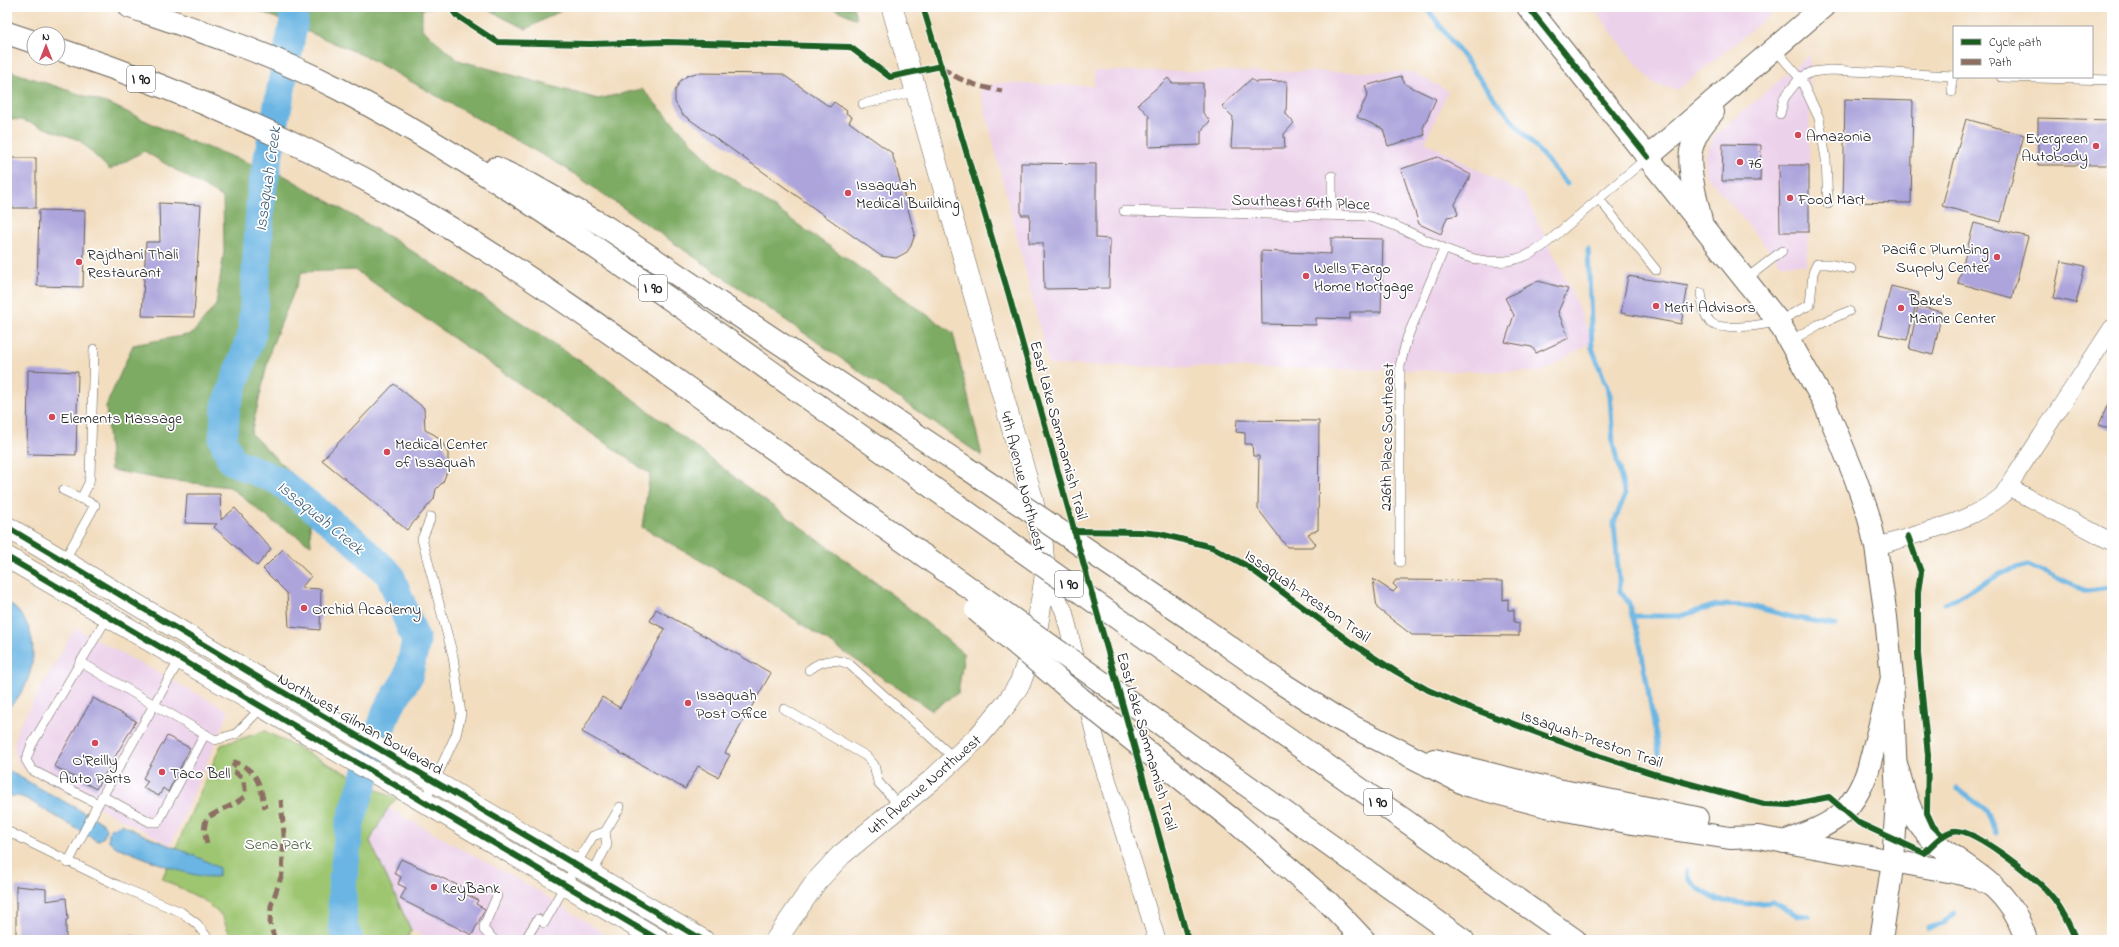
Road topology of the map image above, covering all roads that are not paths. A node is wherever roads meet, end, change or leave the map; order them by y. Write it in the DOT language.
graph roads {
  1 [pos="130,7"];
  2 [pos="892,7"];
  3 [pos="1528,7"];
  4 [pos="1823,7"];
  5 [pos="7,33"];
  6 [pos="26,39"];
  7 [pos="1775,49"];
  8 [pos="66,52"];
  9 [pos="1953,76"];
  10 [pos="1800,78"];
  11 [pos="2039,78"];
  12 [pos="2112,80"];
  13 [pos="1737,82"];
  14 [pos="917,91"];
  15 [pos="1952,92"];
  16 [pos="863,104"];
  17 [pos="1780,114"];
  18 [pos="402,124"];
  19 [pos="1648,157"];
  20 [pos="1332,176"];
  21 [pos="1599,199"];
  22 [pos="1828,204"];
  23 [pos="1124,211"];
  24 [pos="1332,215"];
  25 [pos="1702,224"];
  26 [pos="1444,249"];
  27 [pos="1782,250"];
  28 [pos="1851,269"];
  29 [pos="1656,270"];
  30 [pos="1746,279"];
  31 [pos="1701,293"];
  32 [pos="1849,311"];
  33 [pos="1778,321"];
  34 [pos="2112,328"];
  35 [pos="1790,341"];
  36 [pos="94,349"];
  37 [pos="2009,488"];
  38 [pos="63,490"];
  39 [pos="81,499"];
  40 [pos="431,518"];
  41 [pos="7,527"];
  42 [pos="2112,542"];
  43 [pos="1876,547"];
  44 [pos="7,557"];
  45 [pos="64,561"];
  46 [pos="1400,562"];
  47 [pos="1044,588"];
  48 [pos="977,602"];
  49 [pos="108,616"];
  50 [pos="180,659"];
  51 [pos="80,662"];
  52 [pos="809,670"];
  53 [pos="1892,678"];
  54 [pos="154,705"];
  55 [pos="262,707"];
  56 [pos="784,709"];
  57 [pos="205,734"];
  58 [pos="954,758"];
  59 [pos="1896,764"];
  60 [pos="435,781"];
  61 [pos="100,800"];
  62 [pos="424,803"];
  63 [pos="900,806"];
  64 [pos="620,807"];
  65 [pos="7,831"];
  66 [pos="605,832"];
  67 [pos="1783,842"];
  68 [pos="1893,861"];
  69 [pos="68,863"];
  70 [pos="584,869"];
  71 [pos="565,885"];
  72 [pos="1993,886"];
  73 [pos="618,889"];
  74 [pos="496,896"];
  75 [pos="209,940"];
  76 [pos="494,940"];
  77 [pos="525,940"];
  78 [pos="659,940"];
  79 [pos="703,940"];
  80 [pos="776,940"];
  81 [pos="1157,940"];
  82 [pos="1364,940"];
  83 [pos="1463,940"];
  84 [pos="1575,940"];
  85 [pos="1881,940"];
  86 [pos="2026,940"];
  1 -- 18 [label="main road, I 90"];
  2 -- 14 [label="street, 4th Avenue Northwest"];
  3 -- 19 [label="main road"];
  4 -- 7 [label="main road"];
  5 -- 6 [label="main road"];
  7 -- 10 [label="lane"];
  7 -- 13 [label="main road"];
  8 -- 48 [label="main road, I 90"];
  9 -- 10 [label="lane"];
  9 -- 15 [label="lane"];
  10 -- 17 [label="lane"];
  10 -- 22 [label="lane"];
  11 -- 12 [label="lane"];
  13 -- 19 [label="main road"];
  13 -- 25 [label="main road"];
  14 -- 16 [label="lane"];
  14 -- 47 [label="street, 4th Avenue Northwest"];
  18 -- 67 [label="main road, bridge"];
  18 -- 84 [label="main road, I 90, bridge"];
  19 -- 21 [label="lane, Southeast 64th Place"];
  19 -- 25 [label="main road"];
  20 -- 24 [label="lane"];
  21 -- 26 [label="lane, Southeast 64th Place"];
  21 -- 29 [label="lane"];
  23 -- 24 [label="lane, Southeast 64th Place"];
  24 -- 26 [label="lane, Southeast 64th Place"];
  25 -- 30 [label="main road"];
  26 -- 46 [label="lane, 226th Place Southeast"];
  27 -- 30 [label="lane"];
  28 -- 33 [label="lane"];
  30 -- 33 [label="main road"];
  31 -- 33 [label="lane"];
  32 -- 35 [label="lane"];
  33 -- 35 [label="main road"];
  34 -- 37 [label="street"];
  35 -- 43 [label="main road"];
  36 -- 39 [label="lane"];
  37 -- 42 [label="street"];
  37 -- 43 [label="street"];
  38 -- 39 [label="lane"];
  39 -- 45 [label="lane"];
  40 -- 60 [label="lane"];
  41 -- 45 [label="street, Northwest Gilman Boulevard"];
  43 -- 53 [label="main road"];
  44 -- 49 [label="street"];
  45 -- 60 [label="street, Northwest Gilman Boulevard"];
  47 -- 58 [label="street, 4th Avenue Northwest"];
  47 -- 81 [label="street"];
  48 -- 82 [label="main road, bridge"];
  48 -- 83 [label="main road, bridge"];
  49 -- 50 [label="street"];
  49 -- 51 [label="lane"];
  50 -- 54 [label="lane"];
  50 -- 55 [label="street"];
  51 -- 54 [label="lane"];
  51 -- 61 [label="lane"];
  52 -- 58 [label="lane"];
  53 -- 59 [label="main road"];
  53 -- 67 [label="main road"];
  54 -- 57 [label="lane"];
  54 -- 61 [label="lane"];
  55 -- 57 [label="lane"];
  55 -- 62 [label="street"];
  56 -- 63 [label="lane"];
  57 -- 61 [label="lane"];
  58 -- 63 [label="street, 4th Avenue Northwest"];
  59 -- 68 [label="main road"];
  59 -- 72 [label="main road"];
  60 -- 62 [label="lane"];
  60 -- 70 [label="street, Northwest Gilman Boulevard"];
  61 -- 69 [label="lane"];
  62 -- 71 [label="street"];
  63 -- 80 [label="street, 4th Avenue Northwest"];
  64 -- 66 [label="lane"];
  65 -- 69 [label="lane"];
  66 -- 70 [label="lane"];
  66 -- 70 [label="lane"];
  67 -- 68 [label="main road"];
  68 -- 72 [label="main road"];
  68 -- 85 [label="main road"];
  69 -- 75 [label="lane"];
  70 -- 73 [label="street, Northwest Gilman Boulevard"];
  71 -- 73 [label="lane"];
  71 -- 77 [label="lane"];
  71 -- 78 [label="street"];
  72 -- 86 [label="main road"];
  73 -- 79 [label="street, Northwest Gilman Boulevard"];
  74 -- 76 [label="lane"];
}
